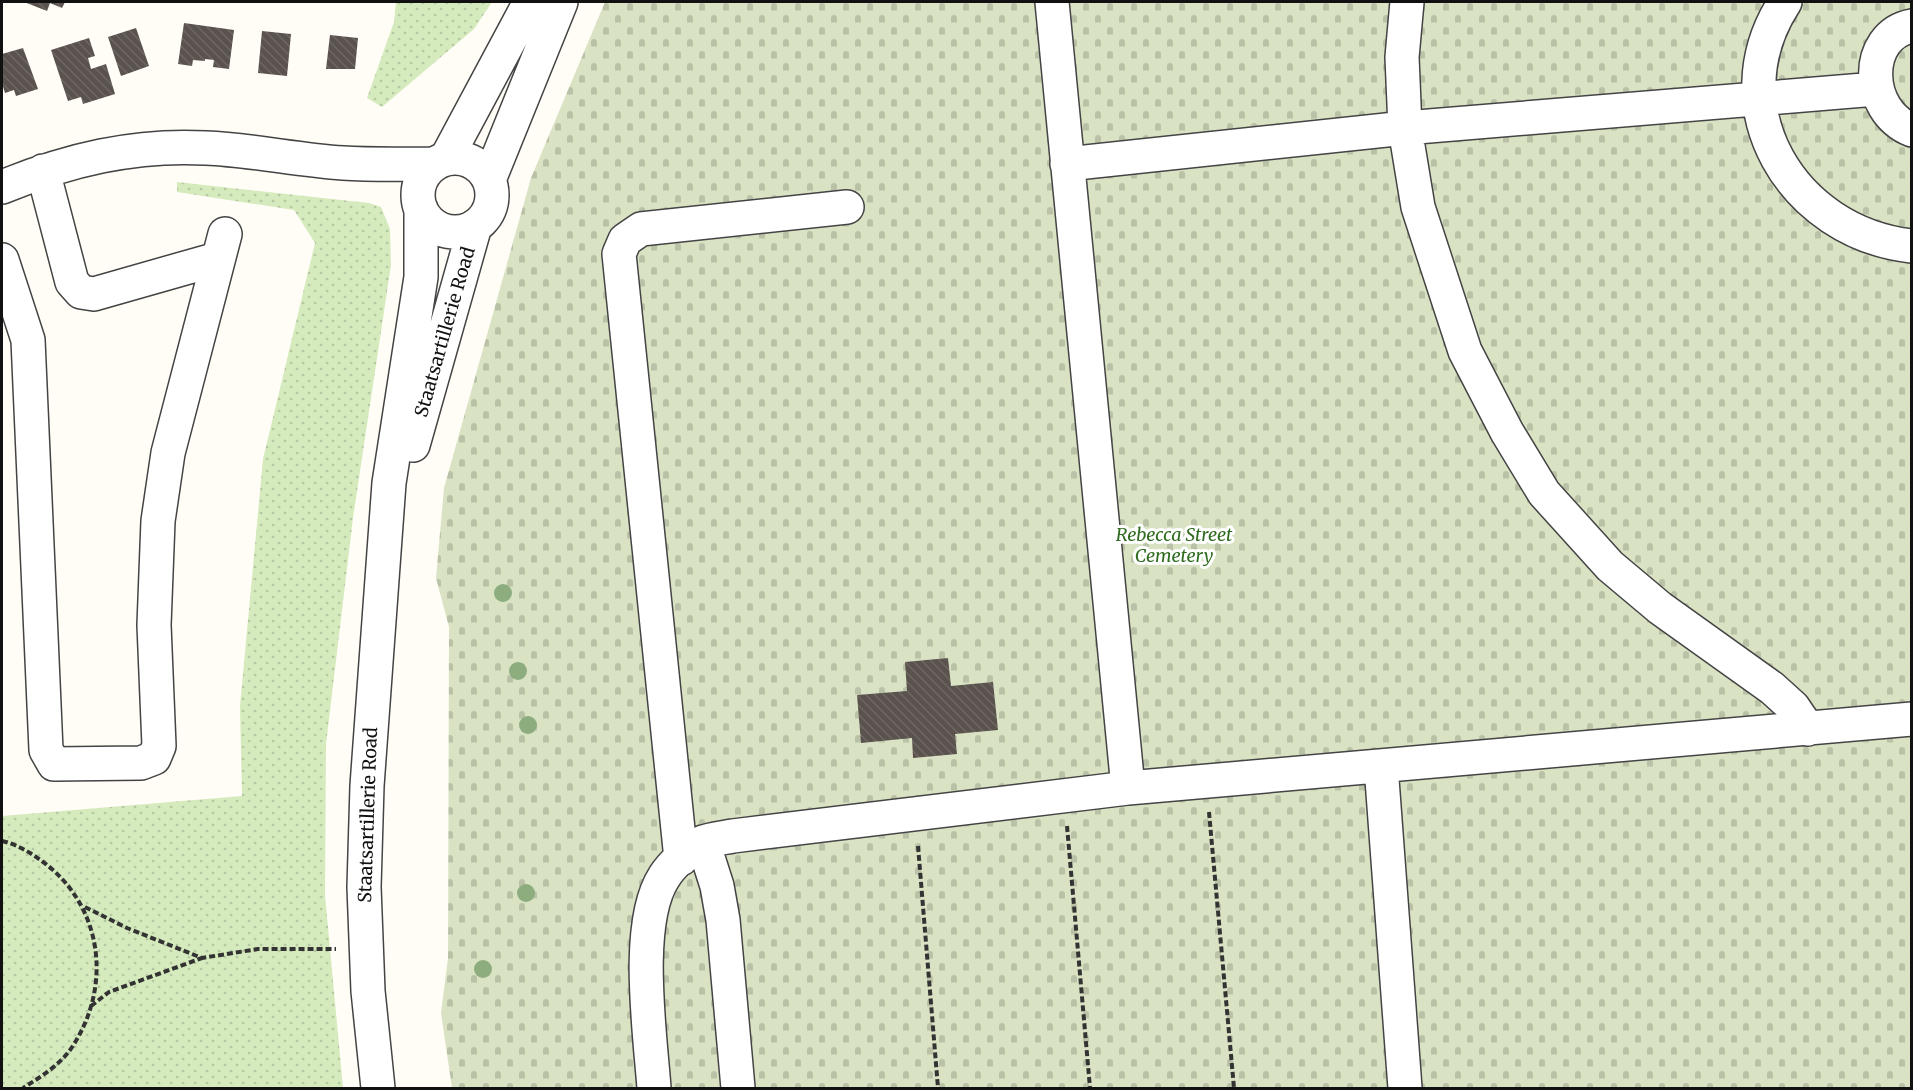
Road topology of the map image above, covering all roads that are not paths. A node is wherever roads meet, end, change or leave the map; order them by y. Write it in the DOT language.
graph roads {
  1 [pos="530,2"];
  2 [pos="561,2"];
  3 [pos="1052,2"];
  4 [pos="1407,2"];
  5 [pos="1785,2"];
  6 [pos="1911,26"];
  7 [pos="1876,89"];
  8 [pos="1758,99"];
  9 [pos="1405,128"];
  10 [pos="1911,130"];
  11 [pos="440,161"];
  12 [pos="342,163"];
  13 [pos="1067,164"];
  14 [pos="43,171"];
  15 [pos="489,180"];
  16 [pos="2,186"];
  17 [pos="420,203"];
  18 [pos="846,207"];
  19 [pos="476,226"];
  20 [pos="1911,246"];
  21 [pos="2,260"];
  22 [pos="385,542"];
  23 [pos="1911,719"];
  24 [pos="1808,729"];
  25 [pos="1381,766"];
  26 [pos="1128,788"];
  27 [pos="692,851"];
  28 [pos="378,1089"];
  29 [pos="654,1089"];
  30 [pos="738,1089"];
  31 [pos="1405,1089"];
  1 -- 11 [label="street"];
  2 -- 15 [label="street"];
  3 -- 13 [label="street"];
  4 -- 9 [label="street"];
  5 -- 8 [label="street"];
  6 -- 7 [label="street"];
  7 -- 8 [label="street"];
  7 -- 10 [label="street"];
  8 -- 9 [label="street"];
  8 -- 20 [label="street"];
  9 -- 13 [label="street"];
  9 -- 24 [label="street"];
  11 -- 12 [label="street"];
  11 -- 15 [label="street"];
  11 -- 17 [label="street"];
  12 -- 14 [label="street"];
  12 -- 17 [label="street"];
  13 -- 26 [label="street"];
  14 -- 16 [label="street"];
  14 -- 21 [label="street"];
  15 -- 19 [label="street"];
  17 -- 19 [label="street"];
  17 -- 22 [label="street, Staatsartillerie Road"];
  18 -- 27 [label="street"];
  19 -- 22 [label="street, Staatsartillerie Road"];
  22 -- 28 [label="street, Staatsartillerie Road"];
  23 -- 24 [label="street"];
  24 -- 25 [label="street"];
  25 -- 26 [label="street"];
  25 -- 31 [label="street"];
  26 -- 27 [label="street"];
  27 -- 29 [label="street"];
  27 -- 30 [label="street"];
}
